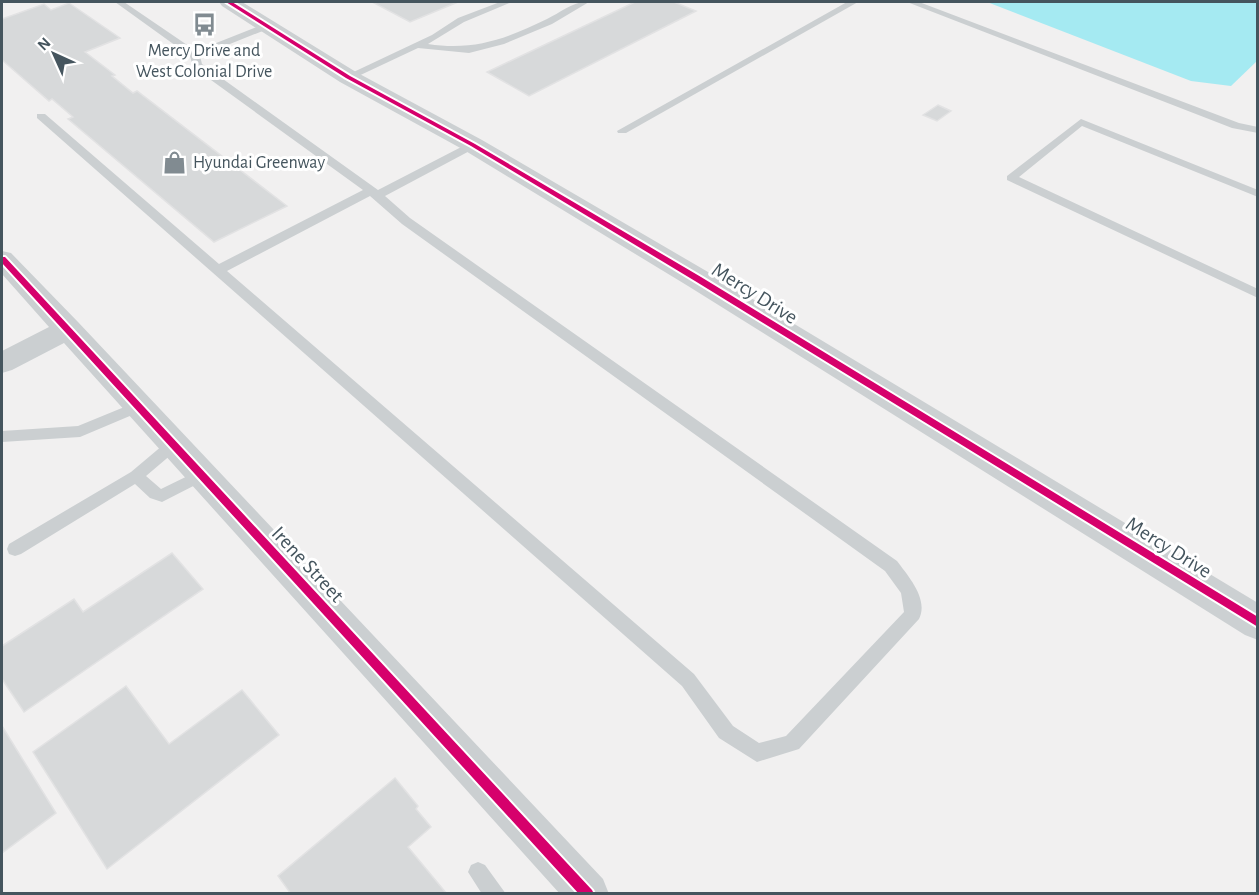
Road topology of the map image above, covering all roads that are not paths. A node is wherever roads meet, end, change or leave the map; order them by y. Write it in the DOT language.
graph roads {
  1 [pos="119,2"];
  2 [pos="507,2"];
  3 [pos="584,2"];
  4 [pos="853,2"];
  5 [pos="912,2"];
  6 [pos="236,3"];
  7 [pos="267,26"];
  8 [pos="416,45"];
  9 [pos="195,55"];
  10 [pos="348,76"];
  11 [pos="41,116"];
  12 [pos="1257,130"];
  13 [pos="622,131"];
  14 [pos="473,145"];
  15 [pos="373,193"];
  16 [pos="1257,194"];
  17 [pos="2,259"];
  18 [pos="218,270"];
  19 [pos="1257,294"];
  20 [pos="68,329"];
  21 [pos="2,363"];
  22 [pos="139,406"];
  23 [pos="2,437"];
  24 [pos="174,444"];
  25 [pos="202,475"];
  26 [pos="136,476"];
  27 [pos="15,549"];
  28 [pos="1257,623"];
  29 [pos="478,872"];
  30 [pos="496,894"];
  31 [pos="588,894"];
  1 -- 9 [label="lane"];
  2 -- 8 [label="lane"];
  3 -- 8 [label="lane"];
  4 -- 13 [label="lane"];
  5 -- 12 [label="lane"];
  6 -- 7 [label="street, Mercy Drive"];
  7 -- 9 [label="lane"];
  7 -- 10 [label="street, Mercy Drive"];
  8 -- 10 [label="lane"];
  9 -- 15 [label="lane"];
  10 -- 14 [label="street, Mercy Drive"];
  11 -- 18 [label="lane"];
  14 -- 15 [label="lane"];
  14 -- 28 [label="street, Mercy Drive"];
  15 -- 18 [label="lane"];
  15 -- 18 [label="lane"];
  16 -- 19 [label="lane"];
  17 -- 20 [label="street, Irene Street"];
  20 -- 21 [label="street"];
  20 -- 22 [label="street, Irene Street"];
  22 -- 23 [label="lane"];
  22 -- 24 [label="street, Irene Street"];
  24 -- 25 [label="street, Irene Street"];
  24 -- 26 [label="lane"];
  25 -- 26 [label="lane"];
  25 -- 31 [label="street, Irene Street"];
  26 -- 27 [label="lane"];
  29 -- 30 [label="lane"];
}
